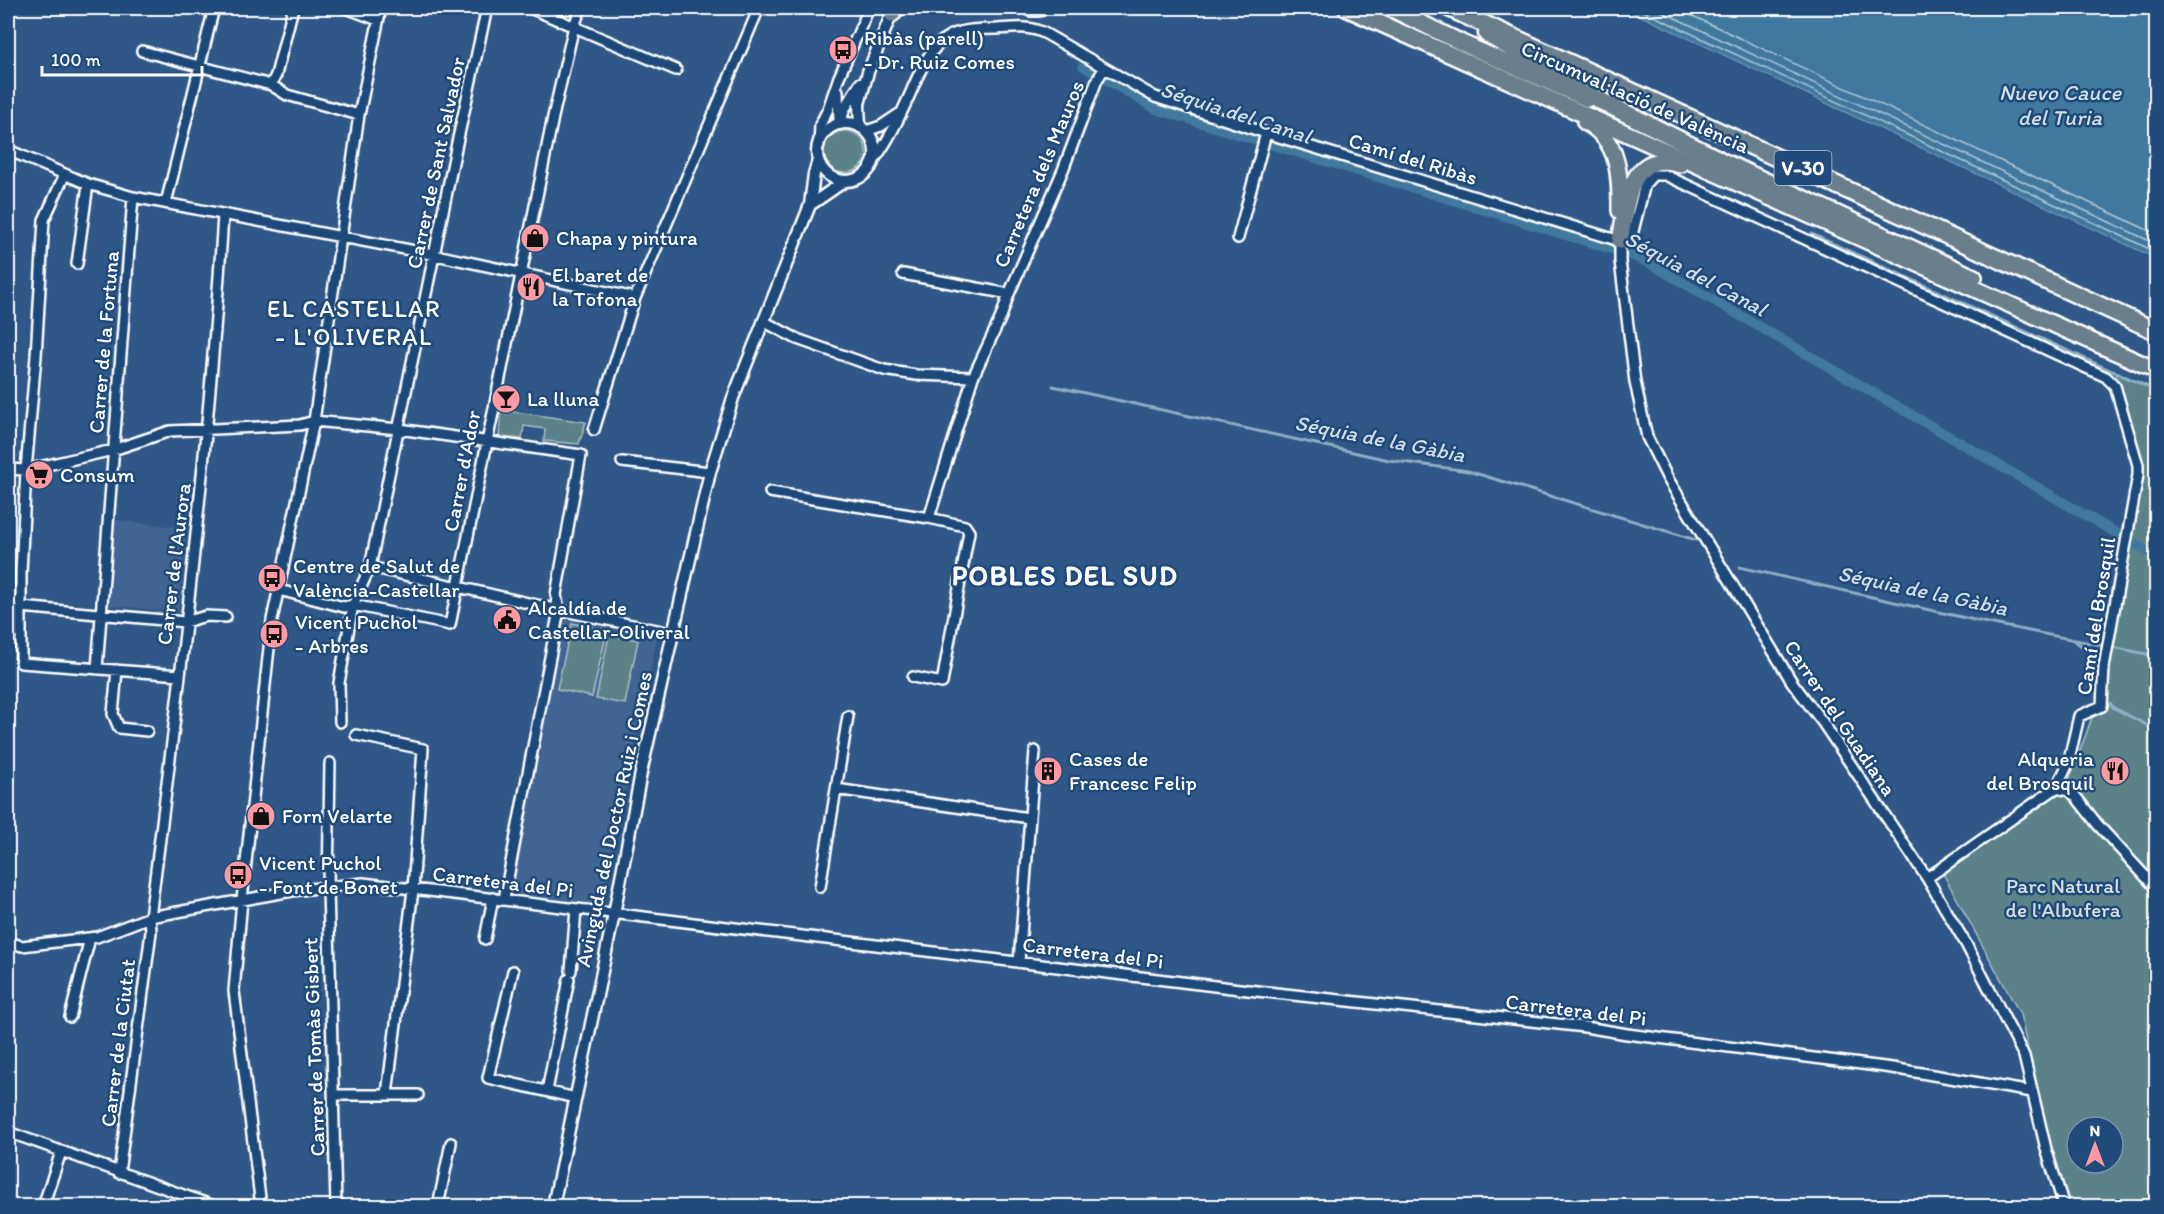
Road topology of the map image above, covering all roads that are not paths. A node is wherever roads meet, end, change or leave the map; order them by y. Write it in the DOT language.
graph roads {
  1 [pos="214,8"];
  2 [pos="293,8"];
  3 [pos="346,8"];
  4 [pos="381,8"];
  5 [pos="487,8"];
  6 [pos="530,8"];
  7 [pos="581,8"];
  8 [pos="759,8"];
  9 [pos="869,8"];
  10 [pos="1030,8"];
  11 [pos="1040,8"];
  12 [pos="1346,8"];
  13 [pos="1390,8"];
  14 [pos="1439,8"];
  15 [pos="1449,8"];
  16 [pos="895,10"];
  17 [pos="378,20"];
  18 [pos="574,26"];
  19 [pos="142,51"];
  20 [pos="200,67"];
  21 [pos="1104,69"];
  22 [pos="676,70"];
  23 [pos="1487,71"];
  24 [pos="868,72"];
  25 [pos="839,76"];
  26 [pos="271,85"];
  27 [pos="858,86"];
  28 [pos="901,113"];
  29 [pos="359,115"];
  30 [pos="840,124"];
  31 [pos="863,129"];
  32 [pos="1266,133"];
  33 [pos="819,145"];
  34 [pos="8,150"];
  35 [pos="1718,159"];
  36 [pos="818,160"];
  37 [pos="874,160"];
  38 [pos="65,174"];
  39 [pos="845,181"];
  40 [pos="88,184"];
  41 [pos="133,197"];
  42 [pos="166,203"];
  43 [pos="810,205"];
  44 [pos="223,215"];
  45 [pos="340,236"];
  46 [pos="1238,238"];
  47 [pos="1620,241"];
  48 [pos="1867,241"];
  49 [pos="436,255"];
  50 [pos="77,264"];
  51 [pos="903,274"];
  52 [pos="522,275"];
  53 [pos="1009,294"];
  54 [pos="635,298"];
  55 [pos="763,321"];
  56 [pos="2157,331"];
  57 [pos="2157,361"];
  58 [pos="2157,370"];
  59 [pos="973,377"];
  60 [pos="314,421"];
  61 [pos="208,429"];
  62 [pos="399,429"];
  63 [pos="594,430"];
  64 [pos="487,443"];
  65 [pos="113,450"];
  66 [pos="622,462"];
  67 [pos="8,469"];
  68 [pos="26,470"];
  69 [pos="710,472"];
  70 [pos="770,492"];
  71 [pos="929,518"];
  72 [pos="370,567"];
  73 [pos="457,587"];
  74 [pos="279,590"];
  75 [pos="8,600"];
  76 [pos="21,604"];
  77 [pos="353,605"];
  78 [pos="559,610"];
  79 [pos="102,614"];
  80 [pos="226,617"];
  81 [pos="185,622"];
  82 [pos="672,633"];
  83 [pos="96,669"];
  84 [pos="117,670"];
  85 [pos="180,675"];
  86 [pos="913,677"];
  87 [pos="848,716"];
  88 [pos="340,722"];
  89 [pos="147,731"];
  90 [pos="356,735"];
  91 [pos="1035,752"];
  92 [pos="330,763"];
  93 [pos="2056,788"];
  94 [pos="836,789"];
  95 [pos="1029,818"];
  96 [pos="1927,878"];
  97 [pos="328,887"];
  98 [pos="820,887"];
  99 [pos="2157,888"];
  100 [pos="413,890"];
  101 [pos="493,898"];
  102 [pos="504,899"];
  103 [pos="242,900"];
  104 [pos="576,909"];
  105 [pos="614,914"];
  106 [pos="150,917"];
  107 [pos="90,938"];
  108 [pos="485,939"];
  109 [pos="8,942"];
  110 [pos="1019,962"];
  111 [pos="513,971"];
  112 [pos="70,1017"];
  113 [pos="547,1091"];
  114 [pos="2032,1092"];
  115 [pos="387,1094"];
  116 [pos="334,1095"];
  117 [pos="418,1095"];
  118 [pos="576,1098"];
  119 [pos="8,1132"];
  120 [pos="450,1143"];
  121 [pos="61,1152"];
  122 [pos="119,1173"];
  123 [pos="43,1206"];
  124 [pos="213,1206"];
  125 [pos="261,1206"];
  126 [pos="336,1206"];
  127 [pos="438,1206"];
  128 [pos="553,1206"];
  129 [pos="2064,1206"];
  1 -- 20 [label="street"];
  2 -- 26 [label="street"];
  3 -- 17 [label="street"];
  4 -- 17 [label="street"];
  5 -- 49 [label="street, Carrer de Sant Salvador"];
  6 -- 18 [label="street"];
  7 -- 18 [label="street, Carrer d'Ador"];
  8 -- 54 [label="street"];
  9 -- 25 [label="street"];
  10 -- 11 [label="highway"];
  12 -- 23 [label="highway"];
  13 -- 35 [label="highway, Circumval·lació de València / V-30"];
  14 -- 35 [label="highway"];
  15 -- 56 [label="highway, Circumval·lació de València / V-30"];
  16 -- 24 [label="street"];
  17 -- 29 [label="street"];
  18 -- 22 [label="street"];
  18 -- 52 [label="street, Carrer d'Ador"];
  19 -- 20 [label="street"];
  20 -- 26 [label="street"];
  20 -- 42 [label="street"];
  21 -- 28 [label="street, Camí del Ribàs"];
  21 -- 32 [label="street, Camí del Ribàs"];
  21 -- 53 [label="street, Carretera dels Mauros"];
  23 -- 47 [label="highway"];
  23 -- 48 [label="highway"];
  24 -- 27 [label="street"];
  24 -- 31 [label="street"];
  25 -- 27 [label="street"];
  25 -- 30 [label="street"];
  25 -- 33 [label="street"];
  26 -- 29 [label="street"];
  27 -- 30 [label="street"];
  28 -- 31 [label="street"];
  28 -- 37 [label="street, Camí del Ribàs"];
  29 -- 45 [label="street"];
  30 -- 31 [label="street"];
  30 -- 33 [label="street"];
  31 -- 37 [label="street"];
  32 -- 46 [label="street"];
  32 -- 47 [label="street, Camí del Ribàs"];
  33 -- 36 [label="street"];
  34 -- 38 [label="street"];
  35 -- 57 [label="highway, Circumval·lació de València / V-30"];
  36 -- 39 [label="street"];
  36 -- 43 [label="street, Avinguda del Doctor Ruiz i Comes"];
  37 -- 39 [label="street"];
  38 -- 40 [label="street"];
  38 -- 68 [label="street"];
  39 -- 43 [label="street"];
  40 -- 41 [label="street"];
  40 -- 50 [label="street"];
  41 -- 42 [label="street"];
  41 -- 65 [label="street, Carrer de la Fortuna"];
  42 -- 44 [label="street"];
  43 -- 55 [label="street, Avinguda del Doctor Ruiz i Comes"];
  44 -- 45 [label="street"];
  44 -- 61 [label="street, Carrer de l'Aurora"];
  45 -- 49 [label="street"];
  45 -- 60 [label="street"];
  47 -- 48 [label="highway"];
  47 -- 93 [label="street, Camí del Brosquil"];
  47 -- 96 [label="street, Carrer del Guadiana"];
  48 -- 58 [label="highway"];
  49 -- 52 [label="street"];
  49 -- 62 [label="street, Carrer de Sant Salvador"];
  51 -- 53 [label="street, Carretera dels Mauros"];
  52 -- 54 [label="street"];
  52 -- 64 [label="street, Carrer d'Ador"];
  53 -- 59 [label="street, Carretera dels Mauros"];
  54 -- 63 [label="street"];
  55 -- 59 [label="street"];
  55 -- 69 [label="street, Avinguda del Doctor Ruiz i Comes"];
  59 -- 71 [label="street, Carretera dels Mauros"];
  60 -- 61 [label="street"];
  60 -- 62 [label="street"];
  60 -- 74 [label="street"];
  61 -- 65 [label="street"];
  61 -- 81 [label="street, Carrer de l'Aurora"];
  62 -- 64 [label="street"];
  62 -- 72 [label="street, Carrer de Sant Salvador"];
  64 -- 73 [label="street, Carrer d'Ador"];
  64 -- 78 [label="street"];
  65 -- 68 [label="street"];
  65 -- 79 [label="street, Carrer de la Fortuna"];
  66 -- 69 [label="street"];
  67 -- 68 [label="street"];
  68 -- 76 [label="street"];
  69 -- 82 [label="street, Avinguda del Doctor Ruiz i Comes"];
  70 -- 71 [label="street"];
  71 -- 86 [label="street"];
  72 -- 73 [label="street"];
  72 -- 77 [label="street, Carrer de Sant Salvador"];
  73 -- 77 [label="street, Carrer d'Ador"];
  73 -- 78 [label="street"];
  74 -- 77 [label="street"];
  74 -- 103 [label="street"];
  75 -- 76 [label="street"];
  76 -- 79 [label="street"];
  76 -- 83 [label="street"];
  77 -- 88 [label="street, Carrer de Sant Salvador"];
  78 -- 82 [label="street"];
  78 -- 102 [label="street"];
  79 -- 81 [label="street"];
  79 -- 83 [label="street, Carrer de la Fortuna"];
  80 -- 81 [label="street"];
  81 -- 85 [label="street, Carrer de l'Aurora"];
  82 -- 105 [label="street, Avinguda del Doctor Ruiz i Comes"];
  83 -- 84 [label="street"];
  84 -- 85 [label="street"];
  84 -- 89 [label="street"];
  85 -- 106 [label="street, Carrer de l'Aurora"];
  87 -- 94 [label="street"];
  90 -- 100 [label="street"];
  91 -- 95 [label="street"];
  92 -- 97 [label="street, Carrer de Tomàs Gisbert"];
  93 -- 96 [label="street, Camí del Brosquil"];
  93 -- 99 [label="street"];
  94 -- 95 [label="street"];
  94 -- 98 [label="street"];
  95 -- 110 [label="street"];
  96 -- 114 [label="street, Carrer del Guadiana"];
  97 -- 100 [label="street, Carretera del Pi"];
  97 -- 103 [label="street, Carretera del Pi"];
  97 -- 116 [label="street, Carrer de Tomàs Gisbert"];
  100 -- 101 [label="street, Carretera del Pi"];
  100 -- 115 [label="street"];
  101 -- 102 [label="street, Carretera del Pi"];
  101 -- 108 [label="street"];
  102 -- 104 [label="street, Carretera del Pi"];
  103 -- 106 [label="street, Carretera del Pi"];
  103 -- 125 [label="street"];
  104 -- 105 [label="street, Carretera del Pi"];
  104 -- 113 [label="street, Avinguda del Doctor Ruiz i Comes"];
  105 -- 110 [label="street, Carretera del Pi"];
  105 -- 118 [label="street, Avinguda del Doctor Ruiz i Comes"];
  106 -- 107 [label="street, Carretera del Pi"];
  106 -- 122 [label="street, Carrer de la Ciutat"];
  107 -- 109 [label="street, Carretera del Pi"];
  107 -- 112 [label="street"];
  110 -- 114 [label="street, Carretera del Pi"];
  111 -- 113 [label="street"];
  113 -- 118 [label="street"];
  114 -- 129 [label="street, Carrer del Guadiana"];
  115 -- 116 [label="street"];
  115 -- 117 [label="street"];
  116 -- 126 [label="street, Carrer de Tomàs Gisbert"];
  118 -- 128 [label="street, Avinguda del Doctor Ruiz i Comes"];
  119 -- 121 [label="street"];
  120 -- 127 [label="street"];
  121 -- 122 [label="street"];
  121 -- 123 [label="street"];
  122 -- 124 [label="street"];
}
